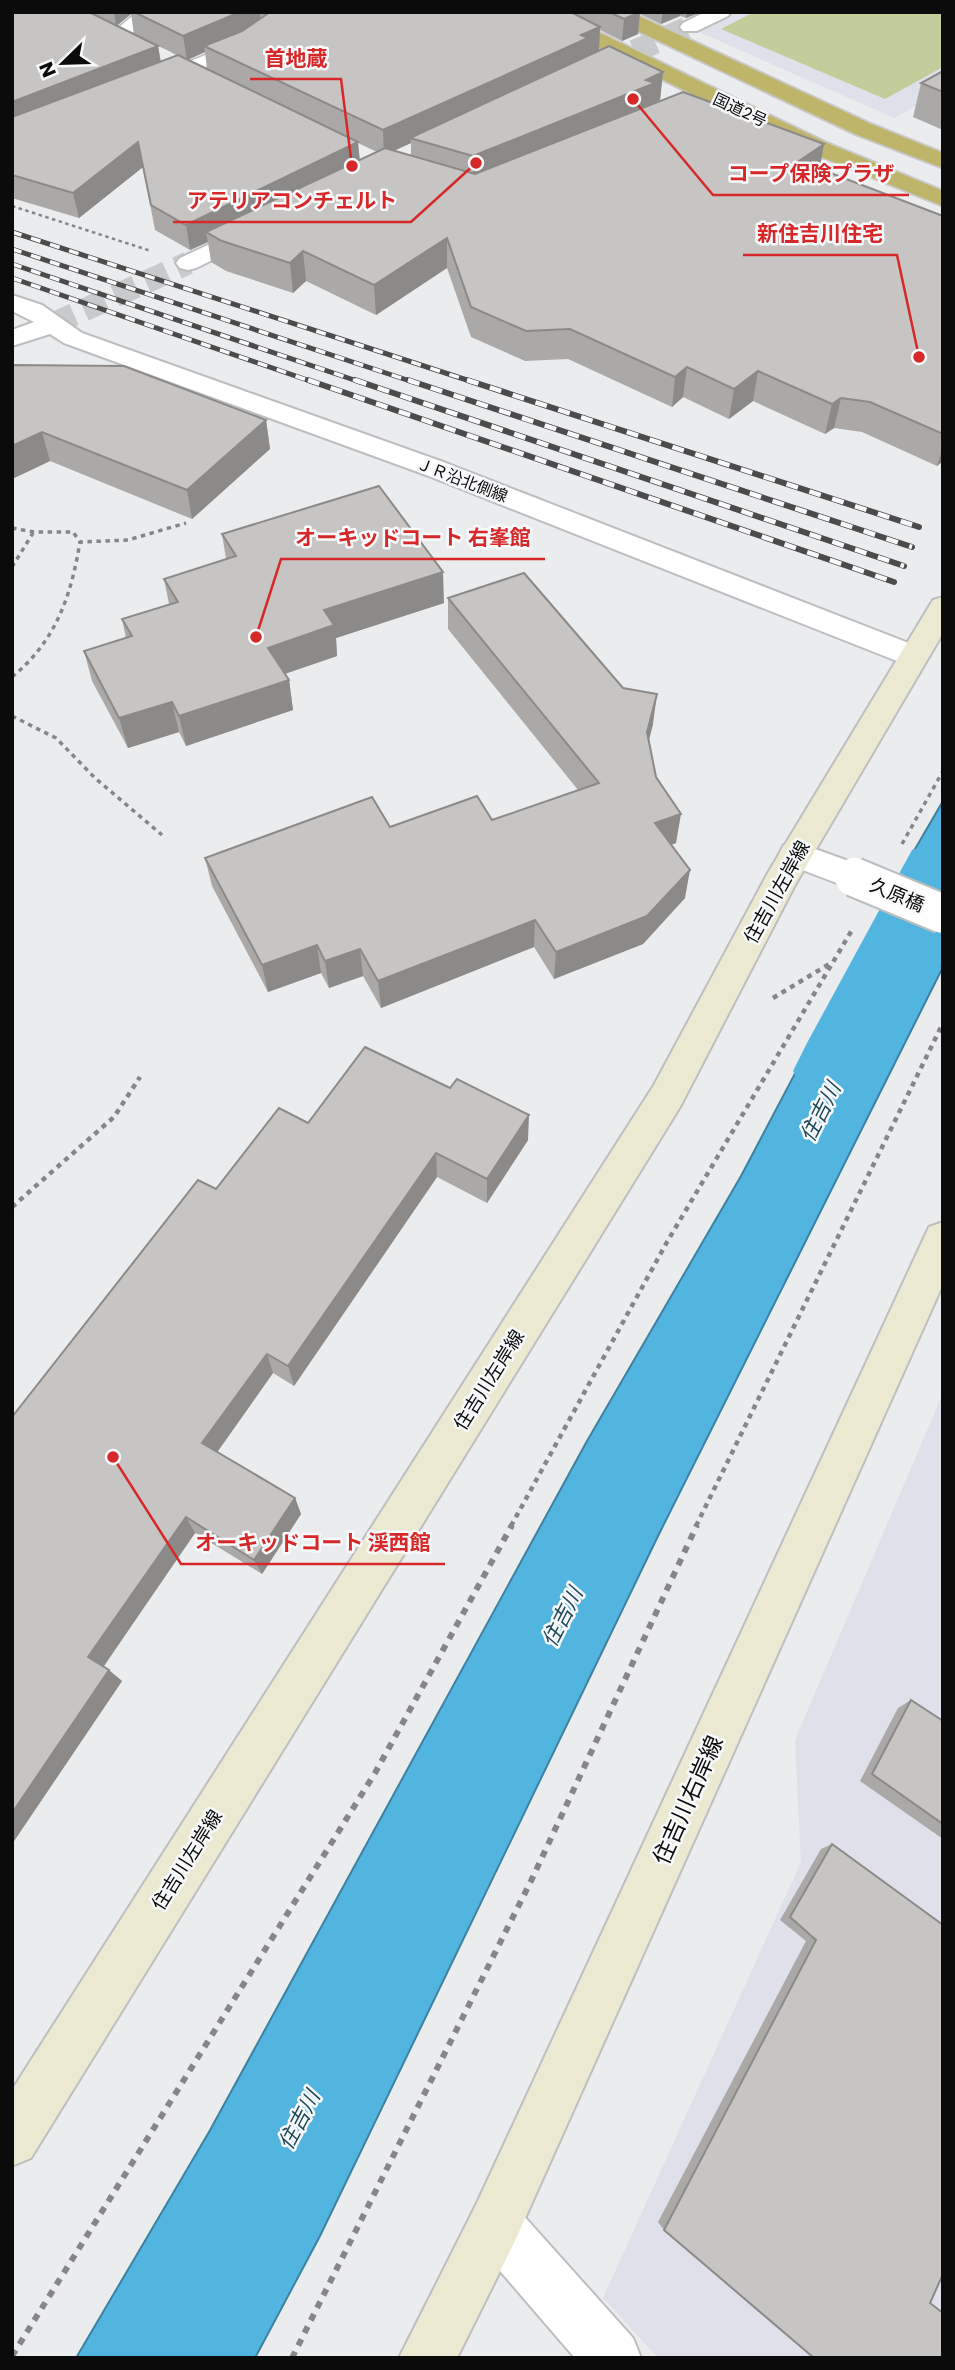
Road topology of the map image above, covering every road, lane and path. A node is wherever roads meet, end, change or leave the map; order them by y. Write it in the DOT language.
graph roads {
  1 [pos="147,12"];
  2 [pos="541,12"];
  3 [pos="613,12"];
  4 [pos="721,12"];
  5 [pos="690,27"];
  6 [pos="97,29"];
  7 [pos="260,36"];
  8 [pos="117,38"];
  9 [pos="139,49"];
  10 [pos="161,60"];
  11 [pos="183,70"];
  12 [pos="208,82"];
  13 [pos="134,89"];
  14 [pos="713,97"];
  15 [pos="688,107"];
  16 [pos="943,161"];
  17 [pos="943,200"];
  18 [pos="12,206"];
  19 [pos="273,221"];
  20 [pos="188,263"];
  21 [pos="12,302"];
  22 [pos="53,324"];
  23 [pos="12,339"];
  24 [pos="186,523"];
  25 [pos="12,528"];
  26 [pos="33,533"];
  27 [pos="80,542"];
  28 [pos="12,567"];
  29 [pos="943,607"];
  30 [pos="913,656"];
  31 [pos="12,677"];
  32 [pos="12,716"];
  33 [pos="943,771"];
  34 [pos="162,835"];
  35 [pos="901,847"];
  36 [pos="796,855"];
  37 [pos="943,914"];
  38 [pos="855,926"];
  39 [pos="834,961"];
  40 [pos="763,1004"];
  41 [pos="943,1023"];
  42 [pos="140,1077"];
  43 [pos="12,1207"];
  44 [pos="943,1239"];
  45 [pos="12,2139"];
  46 [pos="495,2224"];
  47 [pos="12,2356"];
  48 [pos="292,2358"];
  49 [pos="427,2358"];
  50 [pos="613,2358"];
  1 -- 8 [label="lane"];
  2 -- 14 [label="highway, 国道2号"];
  3 -- 16 [label="highway, 国道2号"];
  4 -- 5 [label="street"];
  6 -- 8 [label="street"];
  7 -- 11 [label="lane"];
  8 -- 9 [label="street"];
  10 -- 11 [label="street"];
  11 -- 12 [label="street"];
  11 -- 13 [label="lane"];
  14 -- 15 [label="street"];
  14 -- 17 [label="highway, 国道2号"];
  18 -- 20 [label="path"];
  19 -- 20 [label="street"];
  21 -- 22 [label="street, ＪＲ沿北側線"];
  22 -- 23 [label="street"];
  22 -- 30 [label="street, ＪＲ沿北側線"];
  24 -- 27 [label="path"];
  25 -- 26 [label="path"];
  26 -- 27 [label="path"];
  26 -- 28 [label="path"];
  27 -- 31 [label="path"];
  29 -- 30 [label="street, 住吉川左岸線"];
  30 -- 36 [label="street, 住吉川左岸線"];
  32 -- 34 [label="path"];
  33 -- 35 [label="path"];
  36 -- 37 [label="street, 久原橋, bridge"];
  36 -- 45 [label="street, 住吉川左岸線"];
  38 -- 39 [label="path"];
  39 -- 40 [label="path"];
  39 -- 47 [label="path"];
  41 -- 48 [label="path"];
  42 -- 43 [label="path"];
  44 -- 46 [label="street, 住吉川右岸線"];
  46 -- 49 [label="street, 住吉川右岸線"];
  46 -- 50 [label="street"];
}
